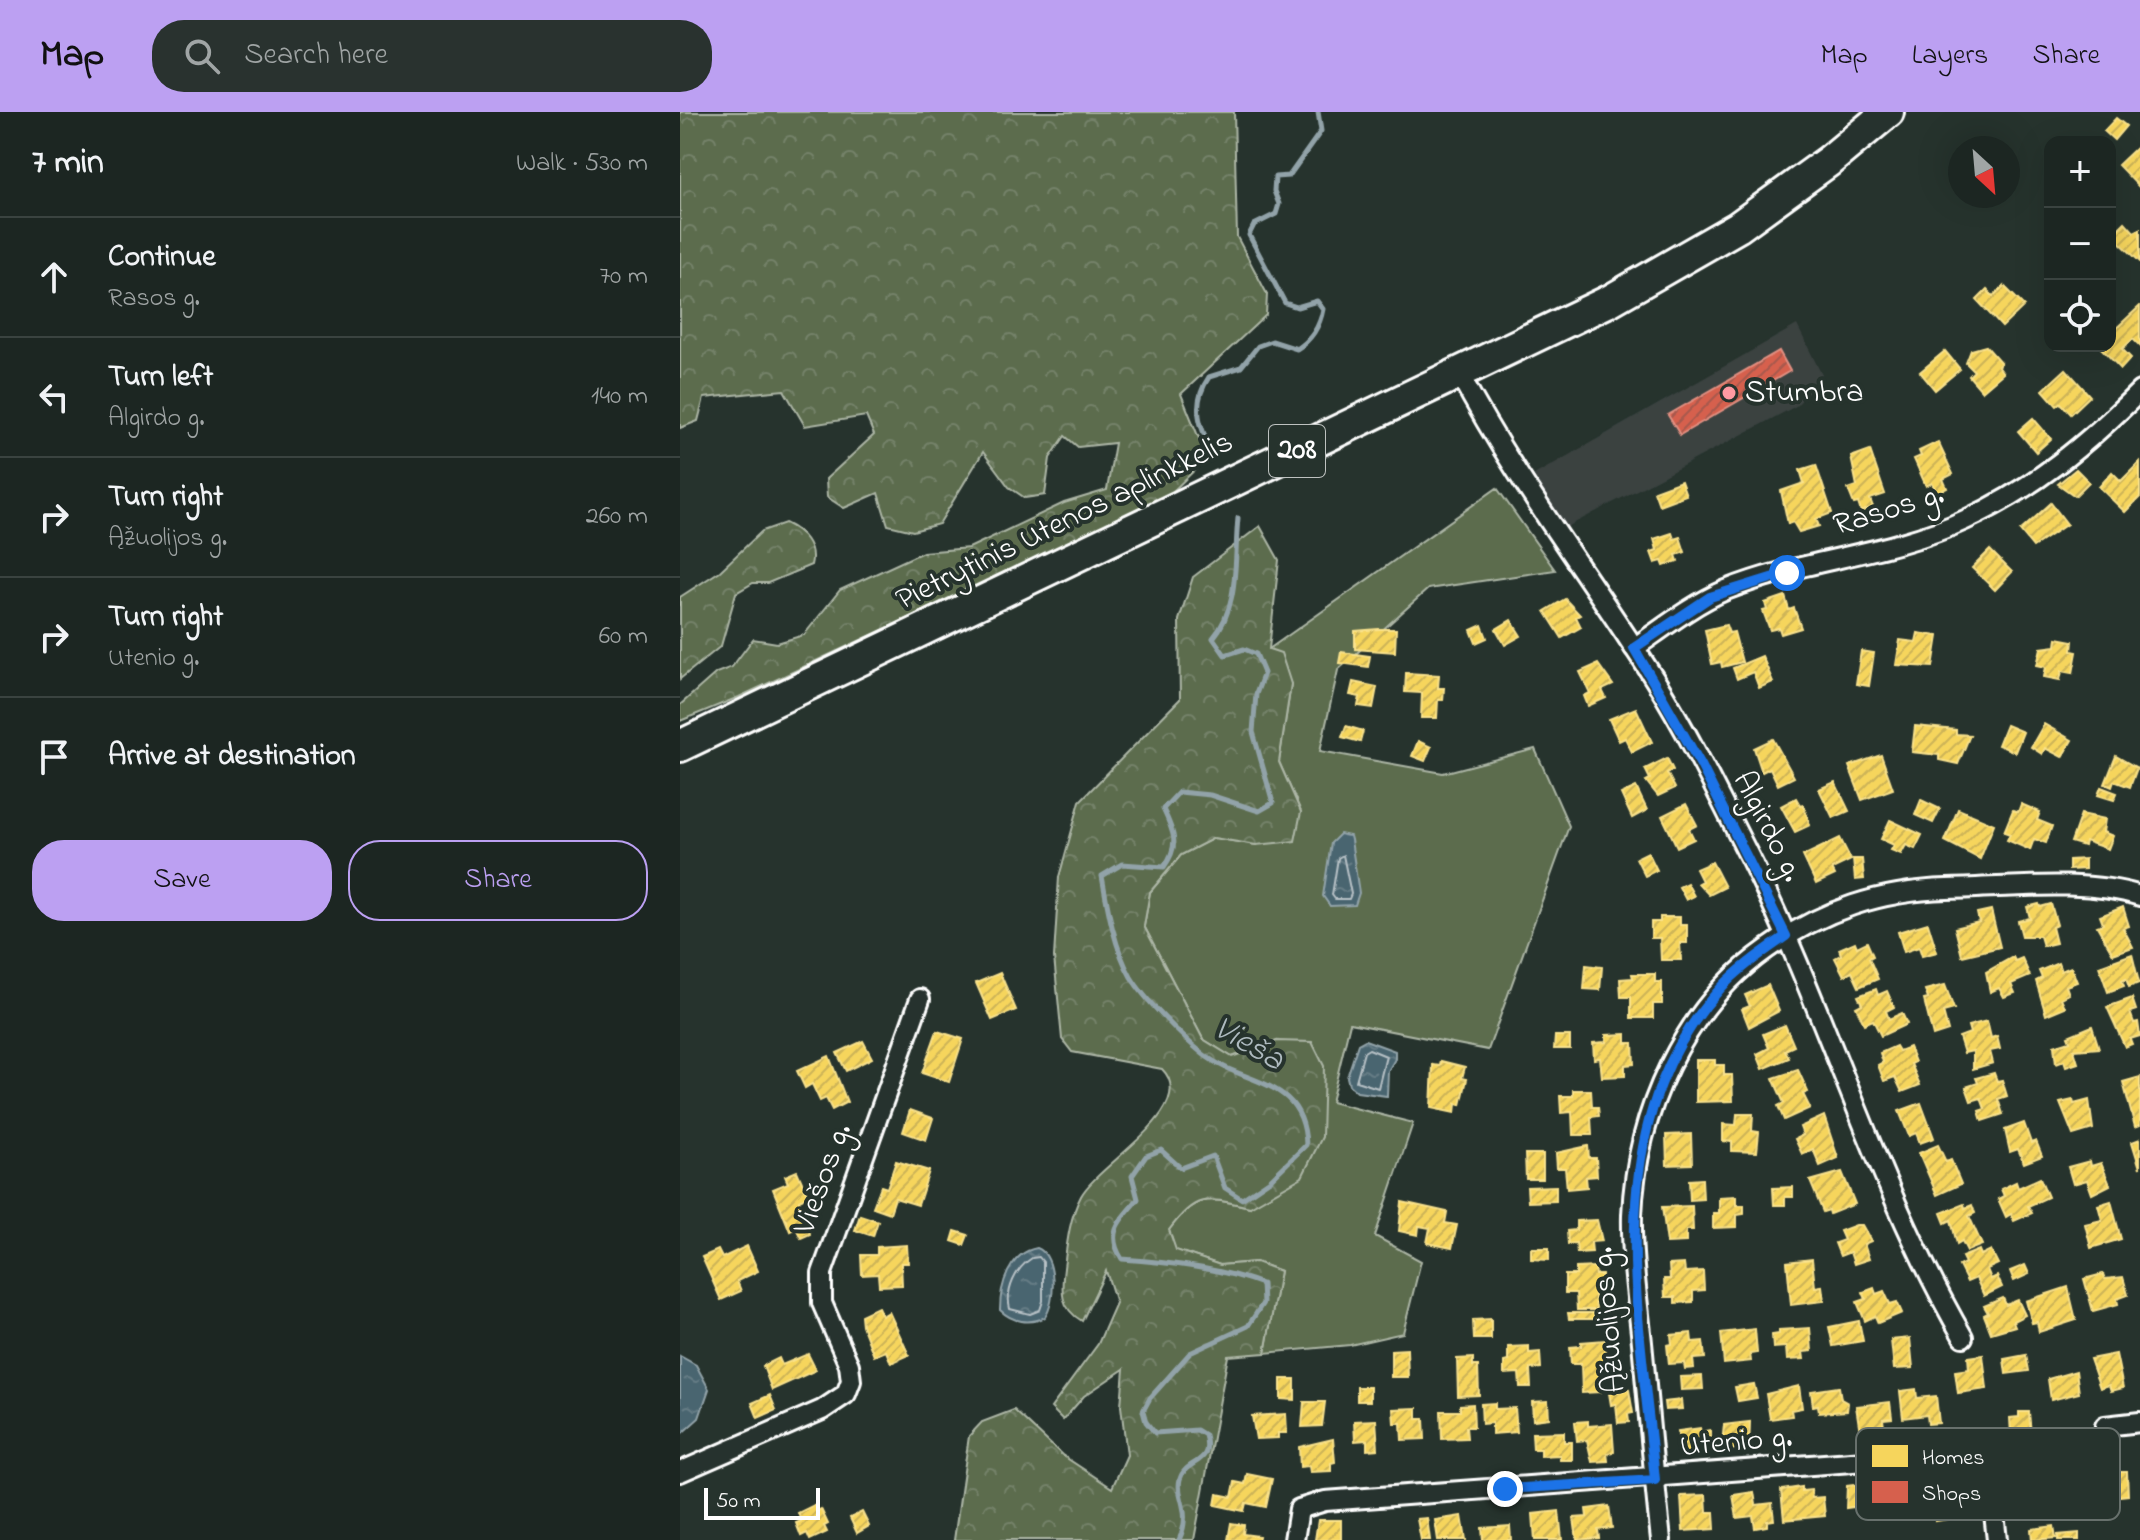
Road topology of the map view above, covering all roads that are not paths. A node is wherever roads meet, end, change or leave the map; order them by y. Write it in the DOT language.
graph roads {
  1 [pos="1888,112"];
  2 [pos="1459,373"];
  3 [pos="2140,391"];
  4 [pos="1634,648"];
  5 [pos="680,746"];
  6 [pos="2140,896"];
  7 [pos="1786,936"];
  8 [pos="920,999"];
  9 [pos="1963,1337"];
  10 [pos="2140,1422"];
  11 [pos="2105,1426"];
  12 [pos="1856,1463"];
  13 [pos="680,1472"];
  14 [pos="1655,1480"];
  15 [pos="1995,1520"];
  16 [pos="1294,1540"];
  17 [pos="1661,1540"];
  18 [pos="1997,1540"];
  1 -- 2 [label="highway, Pietrytinis Utenos aplinkkelis / 208"];
  2 -- 4 [label="street, Algirdo g."];
  2 -- 5 [label="highway, Pietrytinis Utenos aplinkkelis / 208"];
  3 -- 4 [label="street, Rasos g."];
  4 -- 7 [label="street, Algirdo g."];
  6 -- 7 [label="street, Ąžuolijos g."];
  7 -- 9 [label="street, Algirdo g."];
  7 -- 14 [label="street, Ąžuolijos g."];
  8 -- 13 [label="street, Viešos g."];
  10 -- 11 [label="street"];
  12 -- 14 [label="street, Utenio g."];
  14 -- 16 [label="street, Utenio g."];
  14 -- 17 [label="street, Ąžuolijos g."];
  15 -- 18 [label="street, Utenio g."];
}
